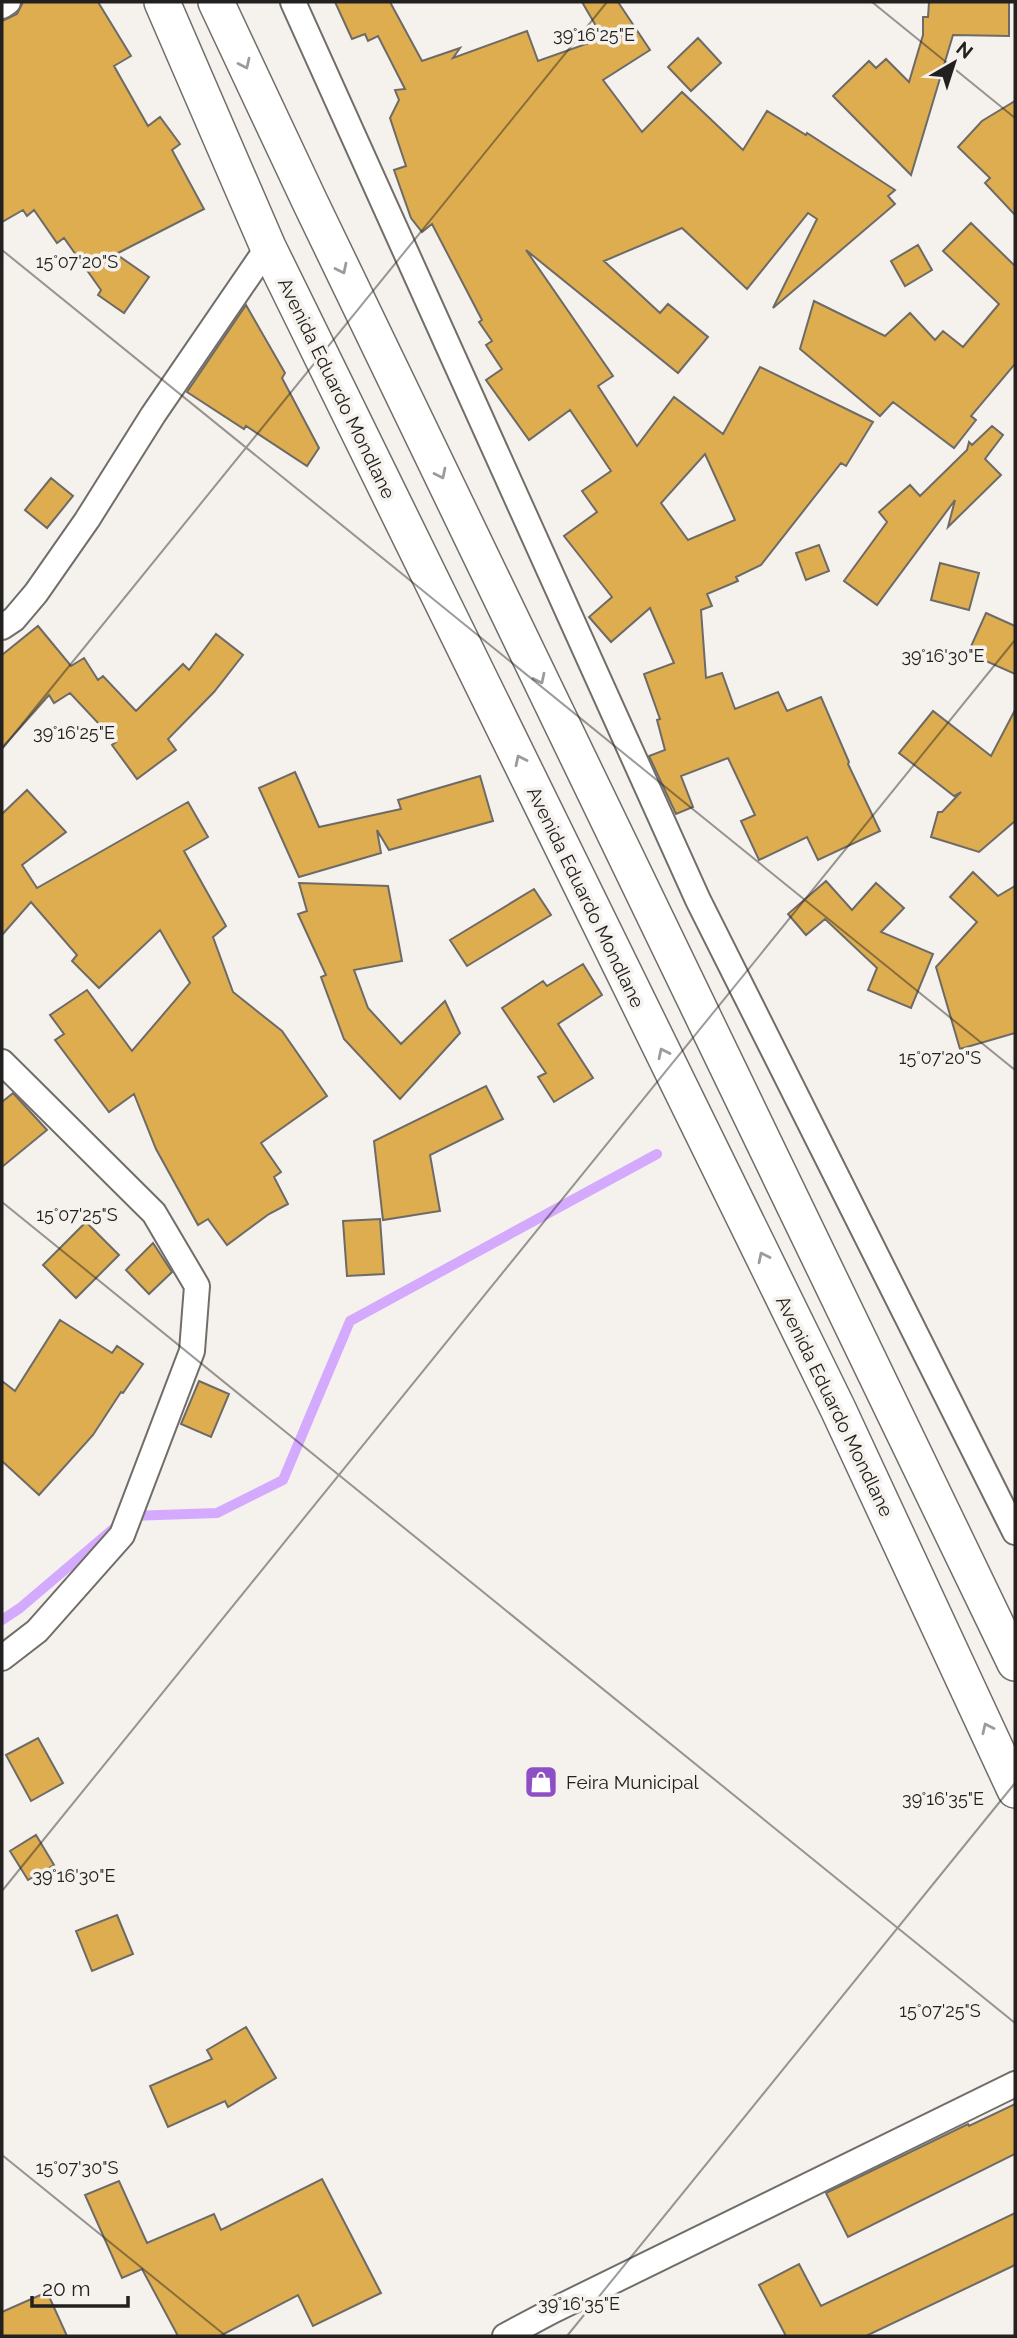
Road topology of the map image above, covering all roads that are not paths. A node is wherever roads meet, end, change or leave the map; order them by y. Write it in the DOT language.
graph roads {
  1 [pos="8,2"];
  2 [pos="162,2"];
  3 [pos="216,2"];
  4 [pos="293,2"];
  5 [pos="2,6"];
  6 [pos="268,247"];
  7 [pos="2,627"];
  8 [pos="2,1062"];
  9 [pos="1015,1532"];
  10 [pos="2,1658"];
  11 [pos="1015,1663"];
  12 [pos="1015,1790"];
  13 [pos="1015,2084"];
  14 [pos="505,2336"];
  1 -- 5 [label="street"];
  2 -- 6 [label="main road, Avenida Eduardo Mondlane"];
  3 -- 11 [label="main road, one-way"];
  4 -- 9 [label="street"];
  6 -- 7 [label="street"];
  12 -- 6 [label="main road, Avenida Eduardo Mondlane, one-way"];
  8 -- 10 [label="street"];
  13 -- 14 [label="street"];
}
